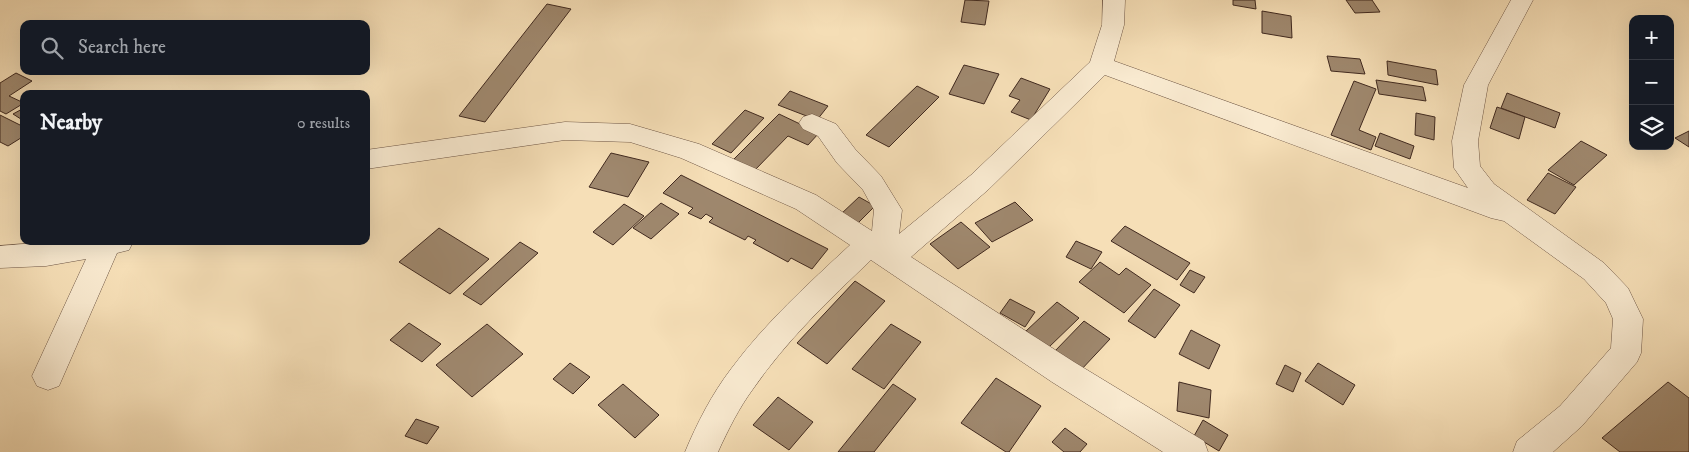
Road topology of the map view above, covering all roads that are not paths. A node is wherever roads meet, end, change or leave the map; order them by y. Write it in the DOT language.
graph roads {
  1 [pos="1114,0"];
  2 [pos="1522,0"];
  3 [pos="1101,65"];
  4 [pos="812,123"];
  5 [pos="370,159"];
  6 [pos="1518,217"];
  7 [pos="102,245"];
  8 [pos="112,245"];
  9 [pos="880,251"];
  10 [pos="0,257"];
  11 [pos="48,376"];
  12 [pos="701,452"];
  13 [pos="1192,452"];
  14 [pos="1529,452"];
  1 -- 3 [label="street"];
  2 -- 6 [label="street"];
  3 -- 6 [label="street"];
  3 -- 9 [label="street"];
  4 -- 9 [label="street"];
  5 -- 9 [label="street"];
  6 -- 14 [label="street"];
  7 -- 10 [label="street"];
  8 -- 11 [label="street"];
  9 -- 12 [label="street"];
  9 -- 13 [label="street"];
}
